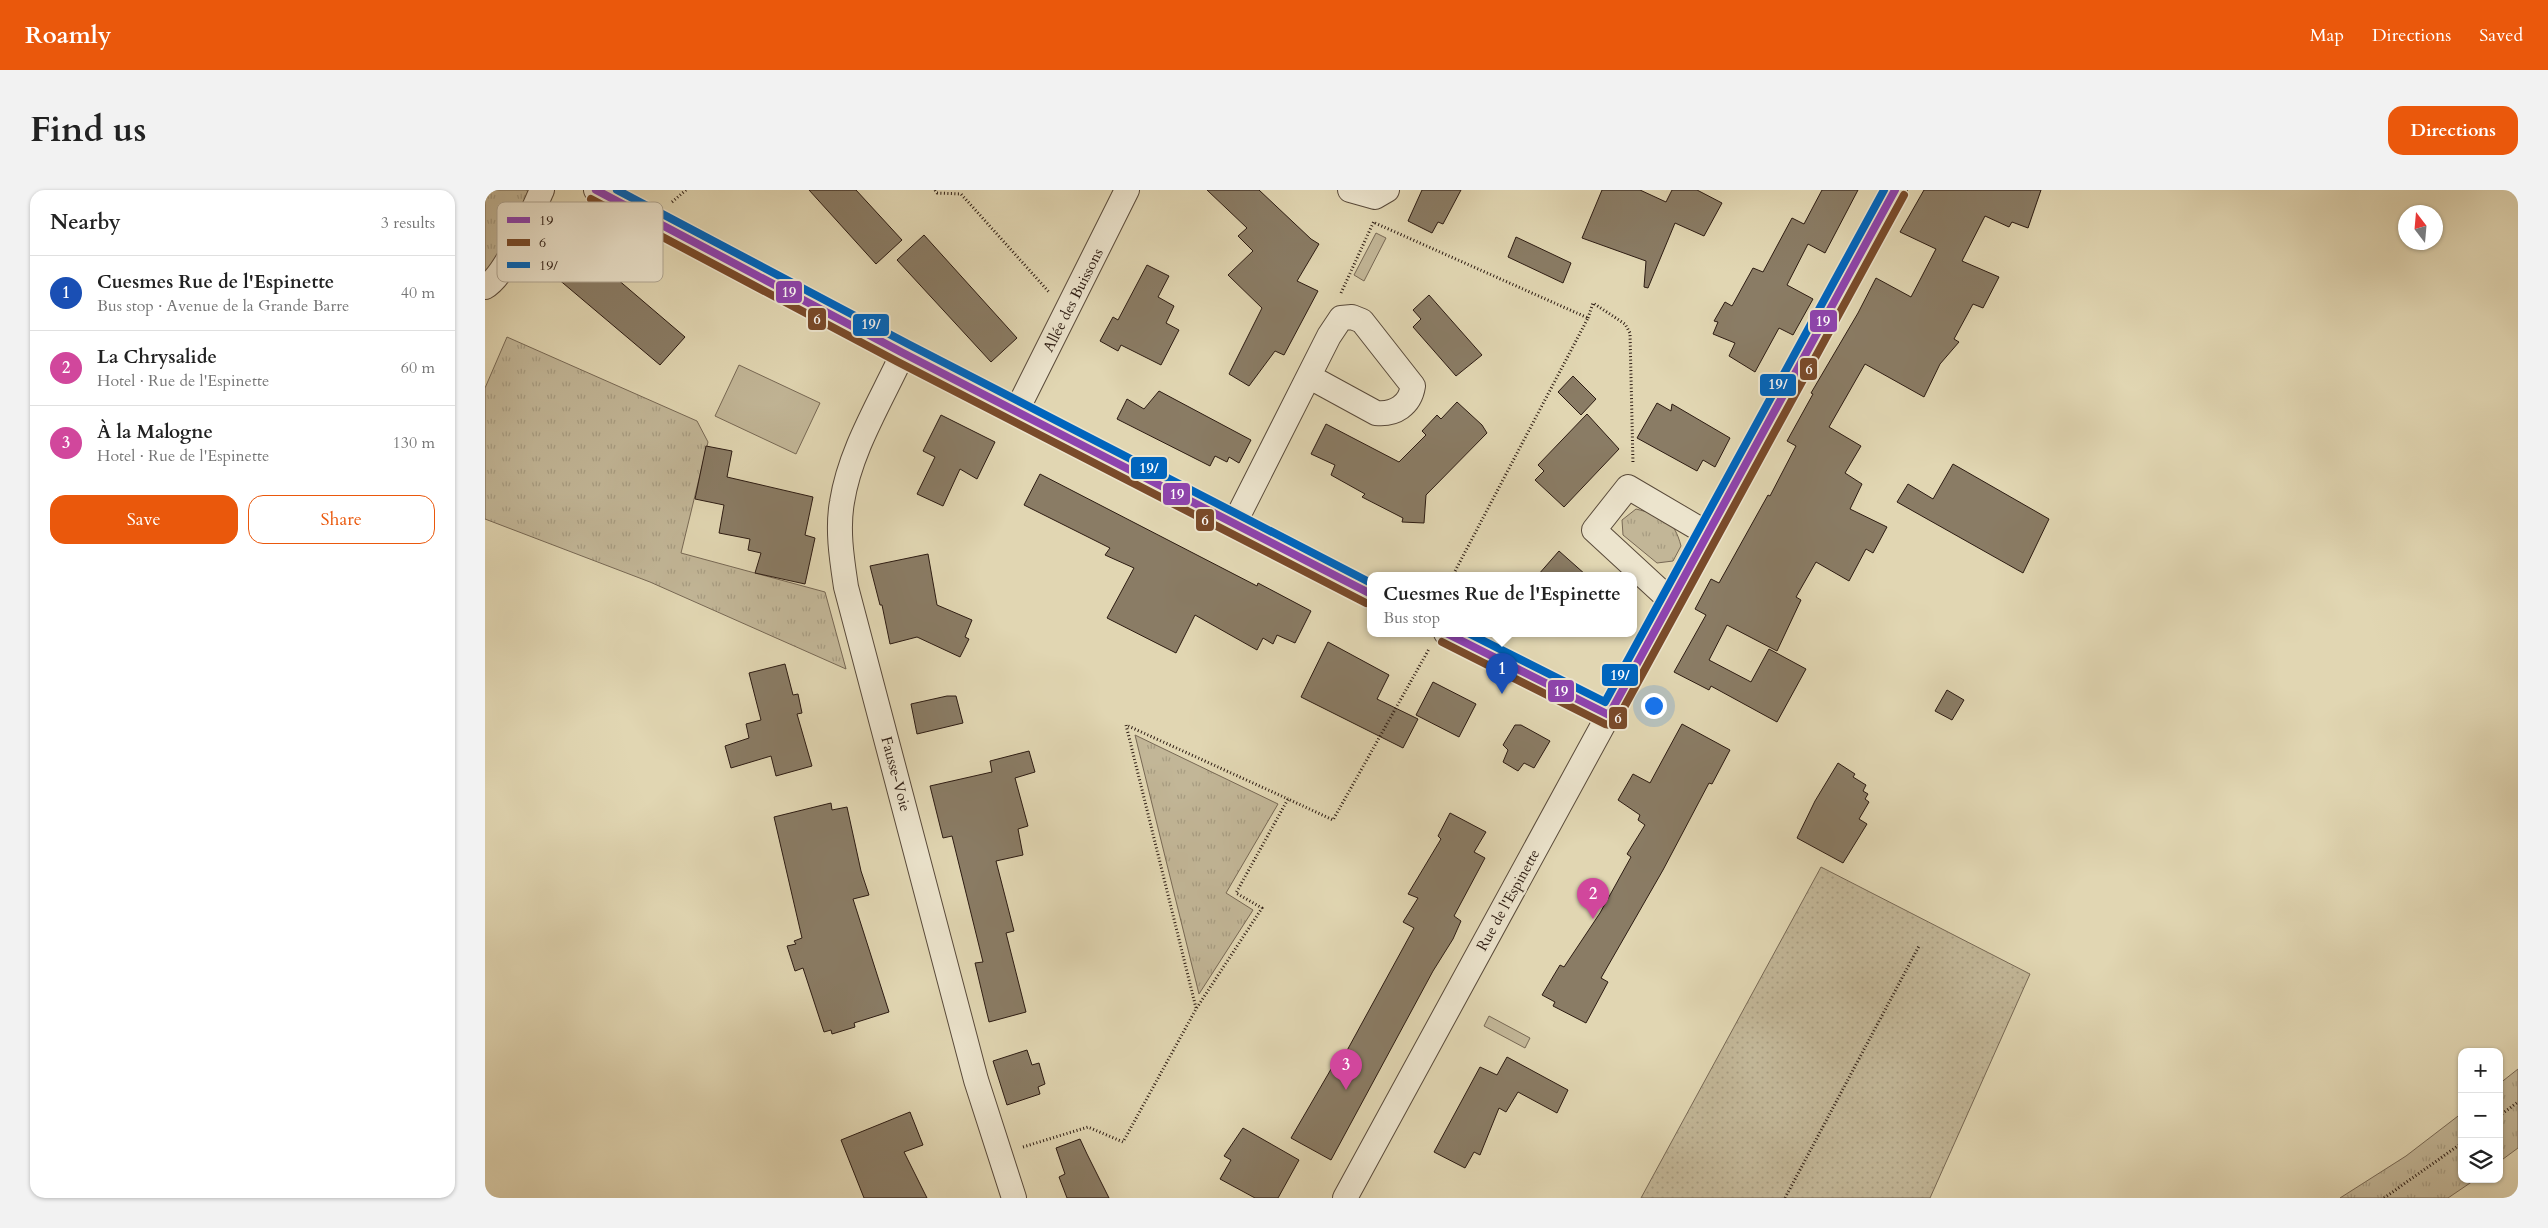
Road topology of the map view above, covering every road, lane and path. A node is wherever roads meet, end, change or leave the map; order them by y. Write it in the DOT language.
graph roads {
  1 [pos="542,190"];
  2 [pos="935,190"];
  3 [pos="1127,190"];
  4 [pos="1349,190"];
  5 [pos="1387,190"];
  6 [pos="1895,190"];
  7 [pos="600,191"];
  8 [pos="536,202"];
  9 [pos="621,202"];
  10 [pos="663,225"];
  11 [pos="497,277"];
  12 [pos="485,287"];
  13 [pos="1341,290"];
  14 [pos="1067,312"];
  15 [pos="1587,318"];
  16 [pos="903,353"];
  17 [pos="1309,377"];
  18 [pos="1017,410"];
  19 [pos="1628,487"];
  20 [pos="1234,524"];
  21 [pos="1708,534"];
  22 [pos="1455,572"];
  23 [pos="1367,592"];
  24 [pos="1671,601"];
  25 [pos="1440,637"];
  26 [pos="1609,715"];
  27 [pos="1288,799"];
  28 [pos="1919,946"];
  29 [pos="1196,1009"];
  30 [pos="2518,1102"];
  31 [pos="2503,1113"];
  32 [pos="2458,1146"];
  33 [pos="998,1155"];
  34 [pos="1013,1198"];
  35 [pos="1345,1198"];
  36 [pos="1785,1198"];
  37 [pos="2384,1198"];
  1 -- 8 [label="street"];
  2 -- 14 [label="path"];
  3 -- 14 [label="street, Allée des Buissons"];
  4 -- 5 [label="street"];
  6 -- 21 [label="street, Rue de l'Espinette"];
  7 -- 9 [label="street"];
  10 -- 16 [label="street"];
  11 -- 12 [label="street"];
  13 -- 15 [label="path"];
  14 -- 18 [label="street, Allée des Buissons"];
  15 -- 19 [label="path"];
  15 -- 22 [label="path"];
  16 -- 18 [label="street"];
  16 -- 33 [label="street, Fausse-Voie"];
  17 -- 17 [label="street"];
  17 -- 20 [label="street"];
  18 -- 20 [label="street"];
  19 -- 21 [label="street"];
  19 -- 24 [label="street"];
  20 -- 23 [label="street"];
  21 -- 24 [label="street, Rue de l'Espinette"];
  24 -- 26 [label="street, Rue de l'Espinette"];
  25 -- 26 [label="street"];
  25 -- 27 [label="path"];
  26 -- 35 [label="street, Rue de l'Espinette"];
  27 -- 29 [label="path"];
  27 -- 29 [label="path"];
  28 -- 36 [label="path"];
  29 -- 33 [label="path"];
  30 -- 31 [label="path"];
  32 -- 37 [label="path"];
  33 -- 34 [label="street, Fausse-Voie"];
}
